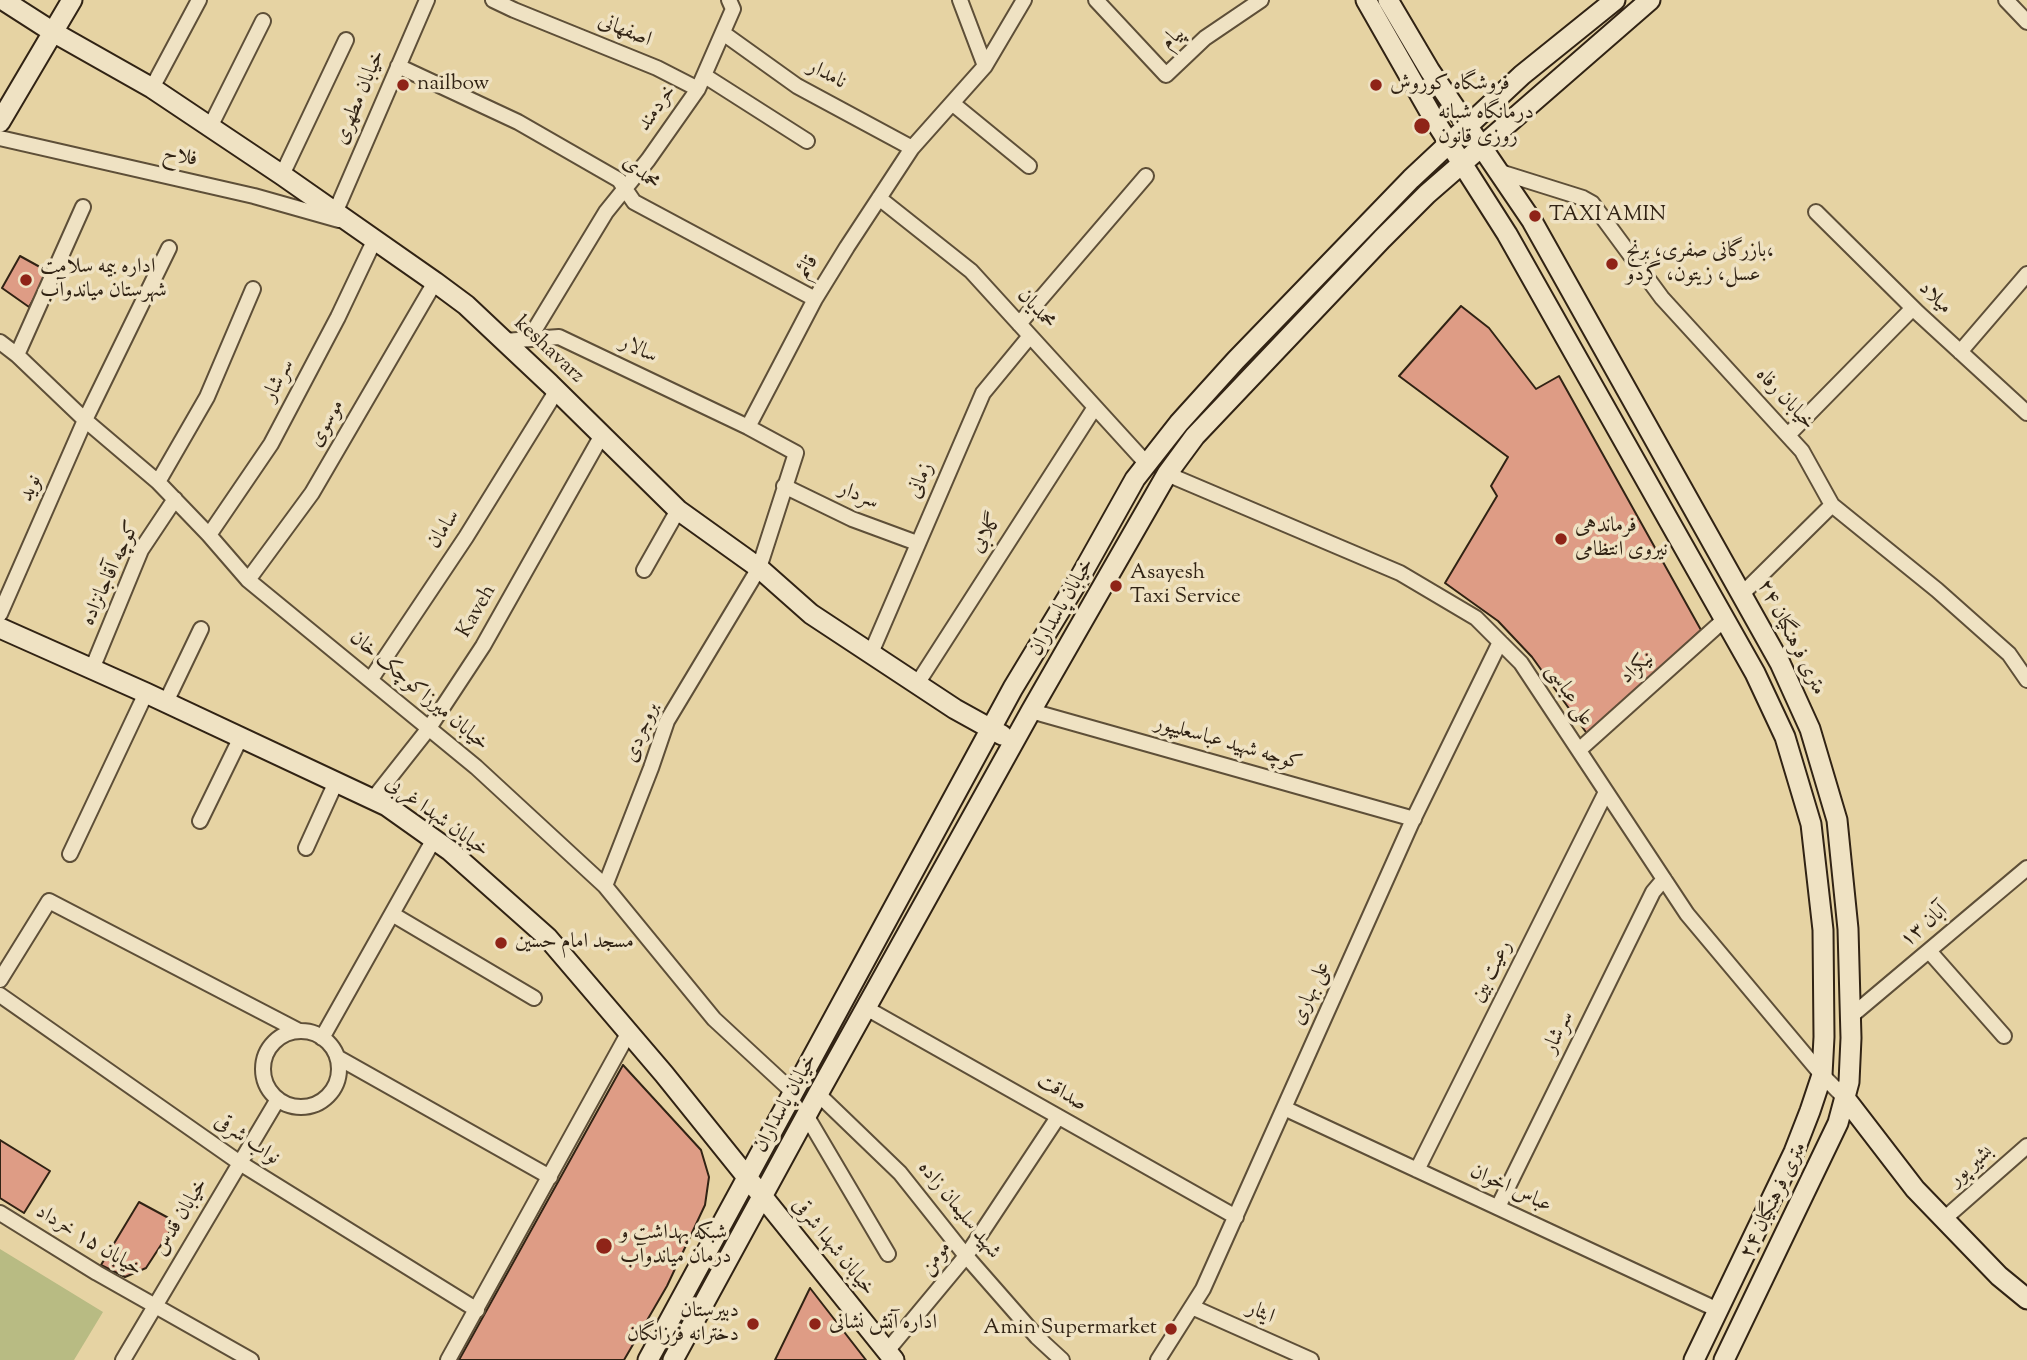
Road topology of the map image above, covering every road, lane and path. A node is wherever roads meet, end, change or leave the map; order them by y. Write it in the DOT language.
graph roads {
  1 [pos="3,0"];
  2 [pos="72,0"];
  3 [pos="199,0"];
  4 [pos="427,0"];
  5 [pos="493,0"];
  6 [pos="729,0"];
  7 [pos="960,0"];
  8 [pos="1024,0"];
  9 [pos="1096,0"];
  10 [pos="1261,0"];
  11 [pos="1366,0"];
  12 [pos="1388,0"];
  13 [pos="1615,0"];
  14 [pos="1650,0"];
  15 [pos="2006,0"];
  16 [pos="263,21"];
  17 [pos="2027,22"];
  18 [pos="53,32"];
  19 [pos="723,33"];
  20 [pos="346,40"];
  21 [pos="398,66"];
  22 [pos="985,66"];
  23 [pos="702,82"];
  24 [pos="152,88"];
  25 [pos="952,103"];
  26 [pos="0,122"];
  27 [pos="210,127"];
  28 [pos="1468,127"];
  29 [pos="0,138"];
  30 [pos="807,141"];
  31 [pos="1449,144"];
  32 [pos="1481,146"];
  33 [pos="912,148"];
  34 [pos="1461,163"];
  35 [pos="1029,166"];
  36 [pos="1497,171"];
  37 [pos="282,175"];
  38 [pos="1146,176"];
  39 [pos="625,189"];
  40 [pos="879,198"];
  41 [pos="83,207"];
  42 [pos="1816,212"];
  43 [pos="342,218"];
  44 [pos="375,239"];
  45 [pos="169,248"];
  46 [pos="2027,274"];
  47 [pos="435,282"];
  48 [pos="253,289"];
  49 [pos="815,299"];
  50 [pos="1913,309"];
  51 [pos="1019,324"];
  52 [pos="1030,336"];
  53 [pos="529,339"];
  54 [pos="504,341"];
  55 [pos="0,342"];
  56 [pos="1960,352"];
  57 [pos="17,355"];
  58 [pos="553,395"];
  59 [pos="1095,408"];
  60 [pos="2027,413"];
  61 [pos="85,420"];
  62 [pos="748,426"];
  63 [pos="602,435"];
  64 [pos="1788,435"];
  65 [pos="1147,464"];
  66 [pos="1167,474"];
  67 [pos="158,482"];
  68 [pos="784,486"];
  69 [pos="174,499"];
  70 [pos="1832,505"];
  71 [pos="678,510"];
  72 [pos="209,535"];
  73 [pos="917,543"];
  74 [pos="759,568"];
  75 [pos="644,570"];
  76 [pos="248,580"];
  77 [pos="1742,594"];
  78 [pos="0,614"];
  79 [pos="1725,619"];
  80 [pos="0,628"];
  81 [pos="201,629"];
  82 [pos="1500,642"];
  83 [pos="871,653"];
  84 [pos="92,669"];
  85 [pos="370,679"];
  86 [pos="2027,680"];
  87 [pos="917,684"];
  88 [pos="146,693"];
  89 [pos="166,702"];
  90 [pos="1031,710"];
  91 [pos="429,728"];
  92 [pos="992,729"];
  93 [pos="241,737"];
  94 [pos="1014,741"];
  95 [pos="1579,750"];
  96 [pos="336,782"];
  97 [pos="1606,792"];
  98 [pos="373,799"];
  99 [pos="1414,819"];
  100 [pos="200,821"];
  101 [pos="434,839"];
  102 [pos="306,848"];
  103 [pos="70,854"];
  104 [pos="2027,868"];
  105 [pos="1664,879"];
  106 [pos="604,886"];
  107 [pos="392,914"];
  108 [pos="1929,951"];
  109 [pos="0,980"];
  110 [pos="0,995"];
  111 [pos="534,998"];
  112 [pos="866,1008"];
  113 [pos="1850,1017"];
  114 [pos="299,1031"];
  115 [pos="629,1032"];
  116 [pos="2004,1037"];
  117 [pos="322,1038"];
  118 [pos="337,1057"];
  119 [pos="1822,1075"];
  120 [pos="793,1092"];
  121 [pos="818,1094"];
  122 [pos="278,1098"];
  123 [pos="1845,1098"];
  124 [pos="1284,1108"];
  125 [pos="806,1115"];
  126 [pos="1058,1116"];
  127 [pos="2027,1146"];
  128 [pos="240,1163"];
  129 [pos="1417,1170"];
  130 [pos="550,1177"];
  131 [pos="746,1178"];
  132 [pos="762,1196"];
  133 [pos="1498,1208"];
  134 [pos="0,1213"];
  135 [pos="1236,1217"];
  136 [pos="1944,1219"];
  137 [pos="888,1254"];
  138 [pos="967,1256"];
  139 [pos="2027,1299"];
  140 [pos="155,1306"];
  141 [pos="1192,1307"];
  142 [pos="477,1310"];
  143 [pos="1718,1310"];
  144 [pos="1741,1323"];
  145 [pos="891,1356"];
  146 [pos="122,1360"];
  147 [pos="251,1360"];
  148 [pos="448,1360"];
  149 [pos="648,1360"];
  150 [pos="673,1360"];
  151 [pos="1062,1360"];
  152 [pos="1158,1360"];
  153 [pos="1311,1360"];
  154 [pos="1694,1360"];
  155 [pos="1724,1360"];
  1 -- 18 [label="main road, keshavarz"];
  2 -- 18 [label="main road"];
  3 -- 24 [label="street"];
  4 -- 21 [label="street, خیابان مطهری"];
  5 -- 23 [label="street, اصفهانی"];
  6 -- 19 [label="street, خردمند"];
  7 -- 22 [label="street"];
  8 -- 22 [label="street, قائم"];
  9 -- 10 [label="street, پیام"];
  11 -- 31 [label="main road, ۲۴ متری فرهنگیان"];
  12 -- 28 [label="main road, ۲۴ متری فرهنگیان"];
  13 -- 28 [label="main road, خیابان پاسداران"];
  14 -- 32 [label="main road, خیابان پاسداران"];
  15 -- 17 [label="street"];
  16 -- 27 [label="street"];
  18 -- 24 [label="main road, keshavarz"];
  18 -- 26 [label="main road"];
  19 -- 23 [label="street, خردمند"];
  19 -- 33 [label="street, نامدار"];
  20 -- 37 [label="street"];
  21 -- 39 [label="street, محمدی"];
  21 -- 43 [label="street, خیابان مطهری"];
  22 -- 25 [label="street, قائم"];
  23 -- 30 [label="street, اصفهانی"];
  23 -- 39 [label="street, خردمند"];
  24 -- 27 [label="main road, keshavarz"];
  25 -- 33 [label="street, قائم"];
  25 -- 35 [label="street"];
  27 -- 37 [label="main road, keshavarz"];
  28 -- 31 [label="main road, خیابان پاسداران"];
  28 -- 32 [label="main road, ۲۴ متری فرهنگیان"];
  29 -- 43 [label="street, فلاح"];
  31 -- 34 [label="main road, ۲۴ متری فرهنگیان"];
  31 -- 65 [label="main road, خیابان پاسداران"];
  32 -- 34 [label="main road, خیابان پاسداران"];
  32 -- 36 [label="main road, ۲۴ متری فرهنگیان"];
  33 -- 40 [label="street, قائم"];
  34 -- 66 [label="main road, خیابان پاسداران"];
  34 -- 79 [label="main road, ۲۴ متری فرهنگیان"];
  36 -- 64 [label="street, خیابان رفاه"];
  36 -- 77 [label="main road, ۲۴ متری فرهنگیان"];
  37 -- 43 [label="main road, keshavarz"];
  38 -- 51 [label="street"];
  39 -- 49 [label="street, محمدی"];
  39 -- 53 [label="street, خردمند"];
  40 -- 49 [label="street, قائم"];
  40 -- 51 [label="street, محمدیان"];
  41 -- 57 [label="street"];
  42 -- 50 [label="street, میلاد"];
  43 -- 44 [label="main road, keshavarz"];
  44 -- 47 [label="main road, keshavarz"];
  44 -- 72 [label="street, سرشار"];
  45 -- 61 [label="street, نوید"];
  46 -- 56 [label="street"];
  47 -- 54 [label="main road, keshavarz"];
  47 -- 76 [label="street, موسوی"];
  48 -- 67 [label="street"];
  49 -- 62 [label="street, قائم"];
  50 -- 56 [label="street, میلاد"];
  50 -- 64 [label="street"];
  51 -- 52 [label="street, محمدیان"];
  52 -- 59 [label="street, محمدیان"];
  52 -- 73 [label="street, زمانی"];
  53 -- 54 [label="street, سالار"];
  53 -- 62 [label="street, سالار"];
  54 -- 58 [label="main road, keshavarz"];
  55 -- 57 [label="street, خیابان میرزاکوچک خان"];
  56 -- 60 [label="street, میلاد"];
  57 -- 61 [label="street, خیابان میرزاکوچک خان"];
  58 -- 63 [label="main road, keshavarz"];
  58 -- 85 [label="street, سامان"];
  59 -- 65 [label="street, محمدیان"];
  59 -- 87 [label="street, گلابی"];
  61 -- 67 [label="street, خیابان میرزاکوچک خان"];
  61 -- 78 [label="street, نوید"];
  62 -- 68 [label="street"];
  63 -- 71 [label="main road, keshavarz"];
  63 -- 91 [label="street, Kaveh"];
  64 -- 70 [label="street, خیابان رفاه"];
  65 -- 92 [label="main road, خیابان پاسداران"];
  66 -- 82 [label="street, علی عباسی"];
  66 -- 90 [label="main road, خیابان پاسداران"];
  67 -- 69 [label="street, خیابان میرزاکوچک خان"];
  68 -- 73 [label="street, سردار"];
  68 -- 74 [label="street"];
  69 -- 72 [label="street, خیابان میرزاکوچک خان"];
  69 -- 84 [label="street, کوچه آقاجانزاده"];
  70 -- 77 [label="street"];
  70 -- 86 [label="street, خیابان رفاه"];
  71 -- 74 [label="main road, keshavarz"];
  71 -- 75 [label="street"];
  72 -- 76 [label="street, خیابان میرزاکوچک خان"];
  73 -- 83 [label="street, زمانی"];
  74 -- 83 [label="main road, keshavarz"];
  74 -- 106 [label="street, بروجردی"];
  76 -- 85 [label="street, خیابان میرزاکوچک خان"];
  77 -- 113 [label="main road, ۲۴ متری فرهنگیان"];
  79 -- 95 [label="street, نیکزاد"];
  79 -- 119 [label="main road, ۲۴ متری فرهنگیان"];
  80 -- 84 [label="main road, خیابان شهدا غربی"];
  81 -- 89 [label="street"];
  82 -- 95 [label="street, علی عباسی"];
  82 -- 99 [label="street, علی بهاری"];
  83 -- 87 [label="main road, keshavarz"];
  84 -- 88 [label="main road, خیابان شهدا غربی"];
  85 -- 91 [label="street, خیابان میرزاکوچک خان"];
  87 -- 92 [label="main road, keshavarz"];
  88 -- 89 [label="main road, خیابان شهدا غربی"];
  88 -- 103 [label="street"];
  89 -- 93 [label="main road, خیابان شهدا غربی"];
  90 -- 94 [label="main road, خیابان پاسداران"];
  90 -- 99 [label="street, کوچه شهید عباسعلیپور"];
  91 -- 98 [label="street, Kaveh"];
  91 -- 106 [label="street, خیابان میرزاکوچک خان"];
  92 -- 94 [label="main road, keshavarz"];
  92 -- 120 [label="main road, خیابان پاسداران"];
  93 -- 96 [label="main road, خیابان شهدا غربی"];
  93 -- 100 [label="street"];
  94 -- 112 [label="main road, خیابان پاسداران"];
  95 -- 97 [label="street, علی عباسی"];
  96 -- 98 [label="main road, خیابان شهدا غربی"];
  96 -- 102 [label="street"];
  97 -- 105 [label="street, علی عباسی"];
  97 -- 129 [label="street, رعیت بین"];
  98 -- 101 [label="main road, خیابان شهدا غربی"];
  99 -- 124 [label="street, علی بهاری"];
  101 -- 107 [label="street"];
  101 -- 115 [label="main road, خیابان شهدا غربی"];
  104 -- 108 [label="street, ۱۳ آبان"];
  105 -- 119 [label="street, علی عباسی"];
  105 -- 133 [label="street, سرشار"];
  106 -- 120 [label="street, خیابان میرزاکوچک خان"];
  107 -- 111 [label="street"];
  107 -- 117 [label="street"];
  108 -- 113 [label="street, ۱۳ آبان"];
  108 -- 116 [label="street"];
  109 -- 114 [label="street"];
  110 -- 128 [label="street, نواب شرقی"];
  112 -- 121 [label="main road, خیابان پاسداران"];
  112 -- 126 [label="street, صداقت"];
  113 -- 123 [label="main road, ۲۴ متری فرهنگیان"];
  114 -- 117 [label="street"];
  114 -- 122 [label="street"];
  115 -- 130 [label="street"];
  115 -- 131 [label="main road, خیابان شهدا غربی"];
  117 -- 118 [label="street"];
  118 -- 122 [label="street"];
  118 -- 130 [label="street"];
  119 -- 123 [label="street, علی عباسی"];
  119 -- 143 [label="main road, ۲۴ متری فرهنگیان"];
  120 -- 131 [label="main road, خیابان پاسداران"];
  121 -- 125 [label="main road, خیابان پاسداران"];
  121 -- 138 [label="street, شهید سلیمان زاده"];
  122 -- 128 [label="street, خیابان قدس"];
  123 -- 136 [label="main road"];
  123 -- 144 [label="main road, ۲۴ متری فرهنگیان"];
  124 -- 129 [label="street, عباس اخوان"];
  124 -- 135 [label="street, علی بهاری"];
  125 -- 132 [label="main road, خیابان پاسداران"];
  125 -- 137 [label="street"];
  126 -- 135 [label="street, صداقت"];
  126 -- 138 [label="street, مومن"];
  127 -- 136 [label="street, بشیر پور"];
  128 -- 140 [label="street, خیابان قدس"];
  128 -- 142 [label="street, نواب شرقی"];
  129 -- 133 [label="street, عباس اخوان"];
  130 -- 142 [label="street"];
  131 -- 132 [label="main road, خیابان شهدا شرقی"];
  131 -- 149 [label="main road, خیابان پاسداران"];
  132 -- 145 [label="main road, خیابان شهدا شرقی"];
  132 -- 150 [label="main road, خیابان پاسداران"];
  133 -- 143 [label="street, عباس اخوان"];
  134 -- 140 [label="street, خیابان ۱۵ خرداد"];
  135 -- 141 [label="street, علی بهاری"];
  136 -- 139 [label="main road"];
  138 -- 145 [label="street, مومن"];
  138 -- 151 [label="street, شهید سلیمان زاده"];
  140 -- 146 [label="street, خیابان قدس"];
  140 -- 147 [label="street, خیابان ۱۵ خرداد"];
  141 -- 152 [label="street, علی بهاری"];
  141 -- 153 [label="street, ایثار"];
  142 -- 148 [label="street"];
  143 -- 144 [label="main road"];
  143 -- 154 [label="main road, ۲۴ متری فرهنگیان"];
  144 -- 155 [label="main road, ۲۴ متری فرهنگیان"];
}
